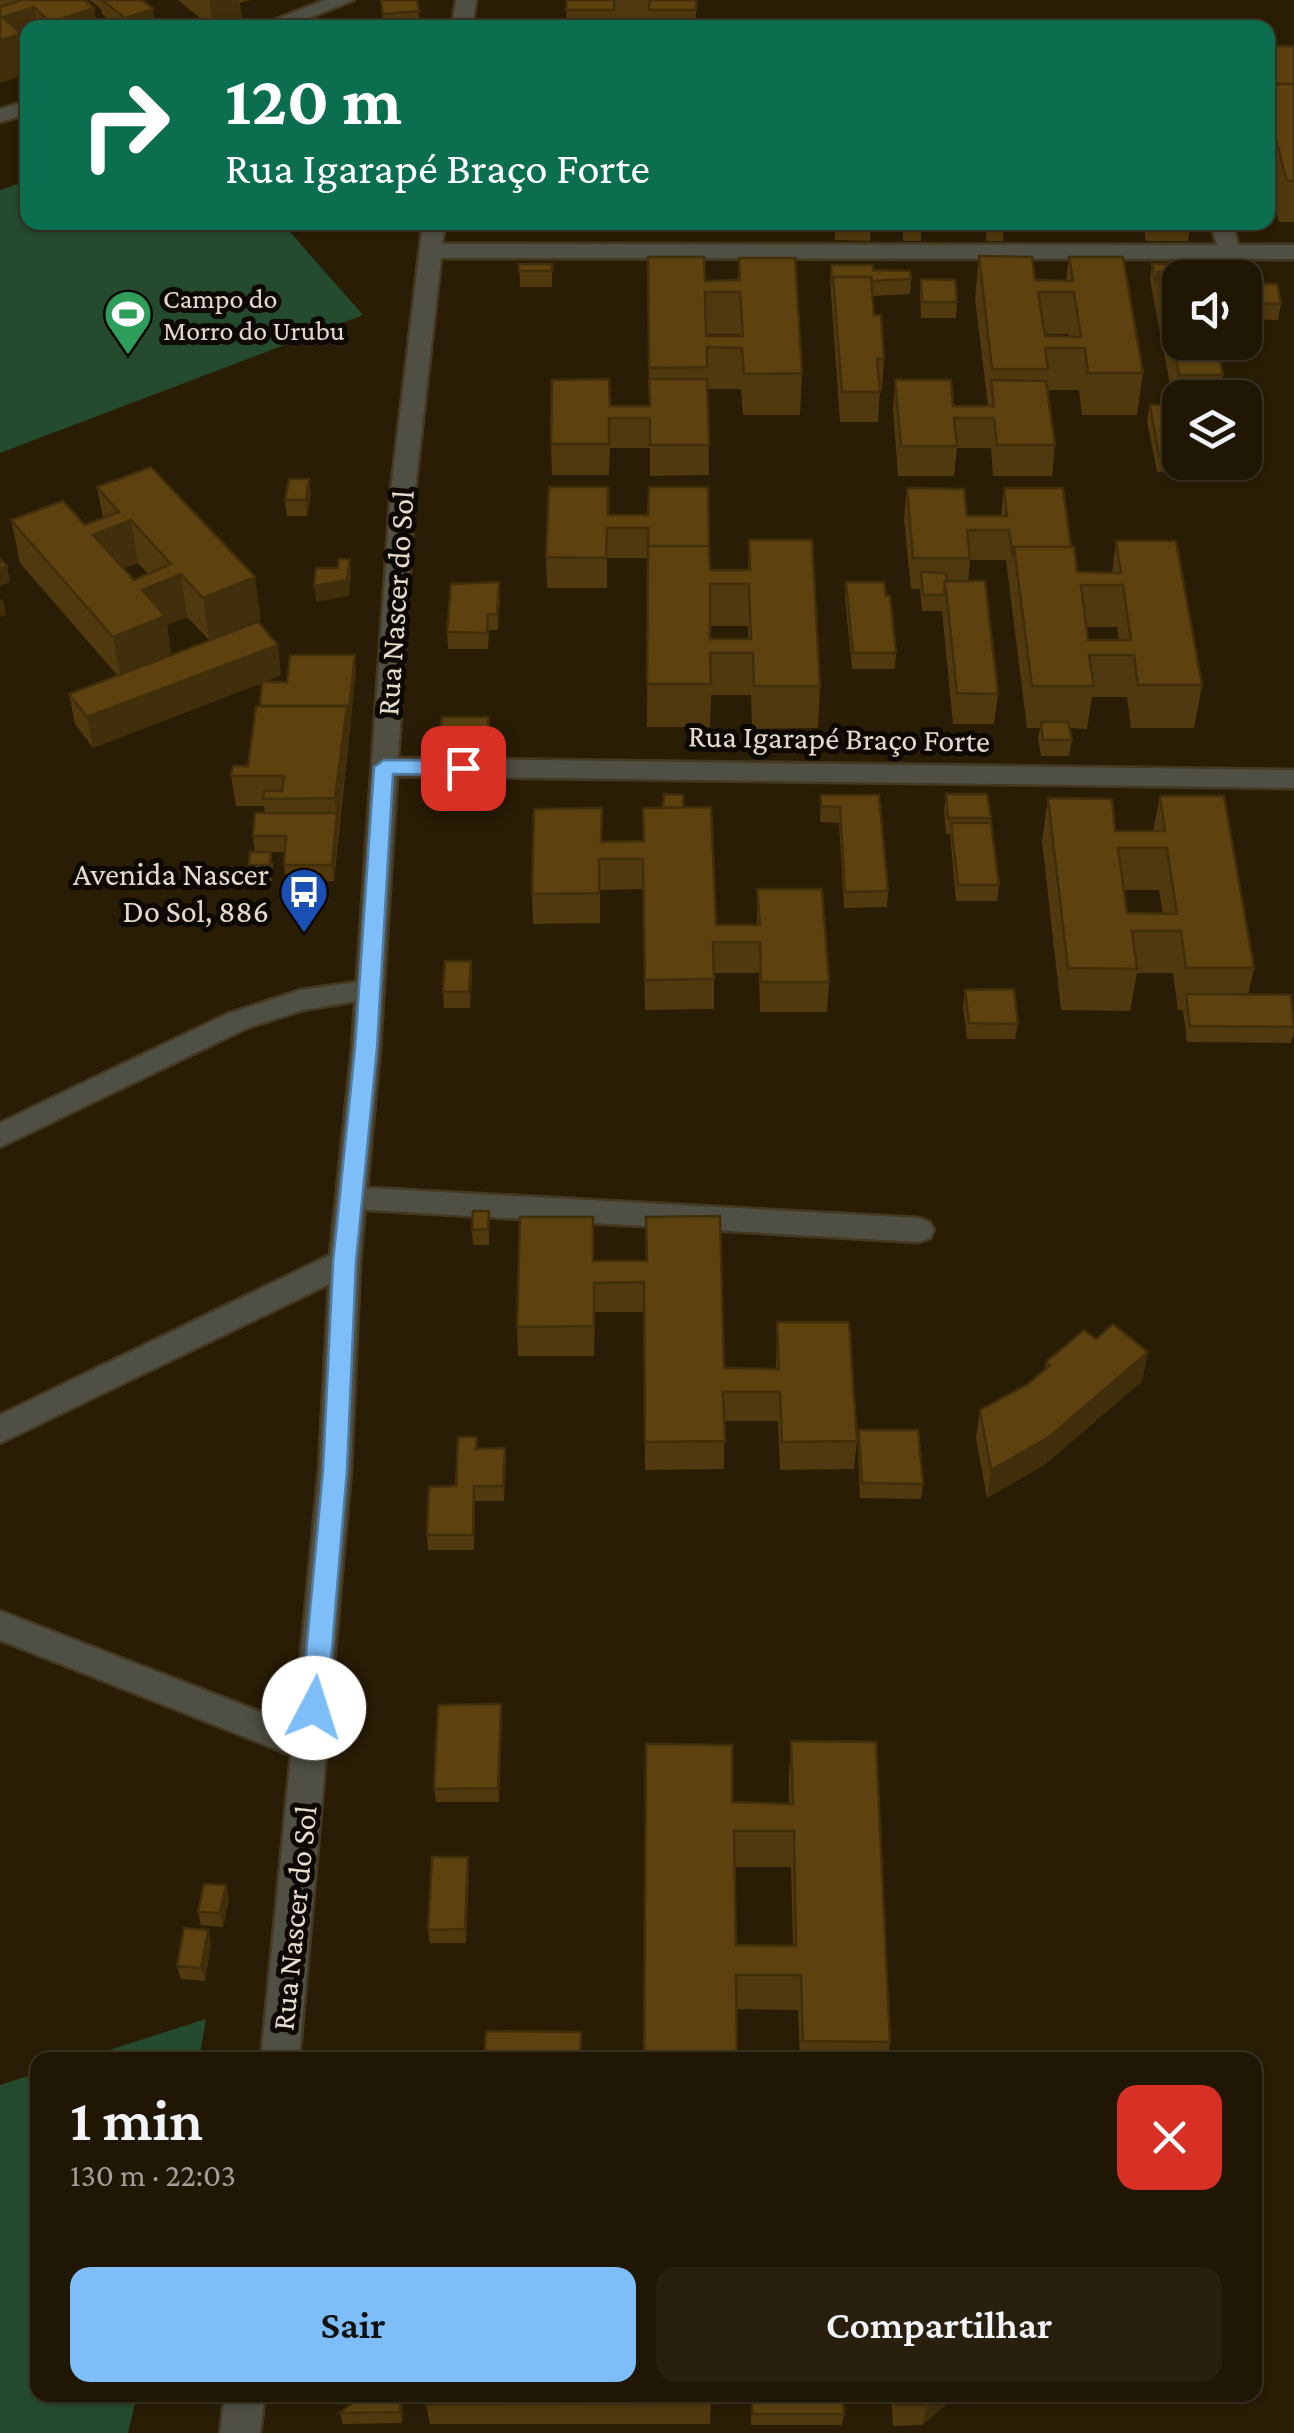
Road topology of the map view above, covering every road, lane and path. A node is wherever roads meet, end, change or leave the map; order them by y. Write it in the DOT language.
graph roads {
  1 [pos="344,0"];
  2 [pos="287,20"];
  3 [pos="1223,230"];
  4 [pos="432,237"];
  5 [pos="1229,252"];
  6 [pos="1294,252"];
  7 [pos="384,767"];
  8 [pos="1294,779"];
  9 [pos="370,990"];
  10 [pos="0,1136"];
  11 [pos="351,1198"];
  12 [pos="919,1230"];
  13 [pos="344,1262"];
  14 [pos="0,1430"];
  15 [pos="0,1625"];
  16 [pos="310,1747"];
  17 [pos="281,2052"];
  18 [pos="243,2402"];
  19 [pos="240,2433"];
  1 -- 2 [label="street"];
  3 -- 5 [label="street"];
  4 -- 5 [label="street"];
  4 -- 7 [label="street, Rua Nascer do Sol"];
  5 -- 6 [label="street"];
  7 -- 8 [label="street, Rua Igarapé Braço Forte"];
  7 -- 9 [label="street, Rua Nascer do Sol"];
  9 -- 10 [label="street"];
  9 -- 11 [label="street, Rua Nascer do Sol"];
  11 -- 12 [label="street"];
  11 -- 13 [label="street, Rua Nascer do Sol"];
  13 -- 14 [label="street"];
  13 -- 16 [label="street, Rua Nascer do Sol"];
  15 -- 16 [label="street"];
  16 -- 17 [label="street, Rua Nascer do Sol"];
  18 -- 19 [label="street"];
}
